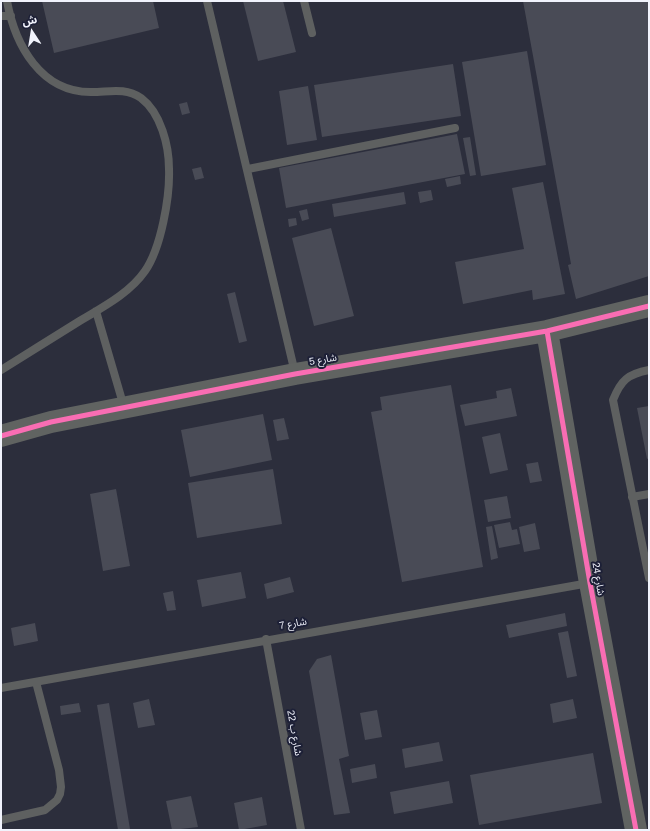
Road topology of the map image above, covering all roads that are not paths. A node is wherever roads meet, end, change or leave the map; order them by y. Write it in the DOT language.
graph roads {
  1 [pos="7,1"];
  2 [pos="207,1"];
  3 [pos="304,1"];
  4 [pos="1,16"];
  5 [pos="11,16"];
  6 [pos="312,33"];
  7 [pos="455,128"];
  8 [pos="248,169"];
  9 [pos="649,306"];
  10 [pos="96,311"];
  11 [pos="547,331"];
  12 [pos="1,370"];
  13 [pos="649,370"];
  14 [pos="295,374"];
  15 [pos="124,408"];
  16 [pos="1,436"];
  17 [pos="649,494"];
  18 [pos="632,497"];
  19 [pos="649,578"];
  20 [pos="590,583"];
  21 [pos="266,639"];
  22 [pos="36,682"];
  23 [pos="1,688"];
  24 [pos="1,820"];
  25 [pos="301,830"];
  26 [pos="636,830"];
  1 -- 5 [label="lane"];
  2 -- 8 [label="lane"];
  3 -- 6 [label="lane"];
  4 -- 5 [label="lane"];
  5 -- 10 [label="lane"];
  7 -- 8 [label="lane"];
  8 -- 14 [label="lane"];
  9 -- 11 [label="street, شارع 5"];
  10 -- 12 [label="lane"];
  10 -- 15 [label="lane"];
  11 -- 14 [label="street, شارع 5"];
  11 -- 20 [label="street, شارع 24"];
  13 -- 18 [label="lane"];
  14 -- 15 [label="street, شارع 5"];
  15 -- 16 [label="street, شارع 5"];
  17 -- 18 [label="lane"];
  18 -- 19 [label="lane"];
  20 -- 21 [label="lane, شارع 7"];
  20 -- 26 [label="street, شارع 24"];
  21 -- 22 [label="lane, شارع 7"];
  21 -- 25 [label="lane, شارع ب 22"];
  22 -- 23 [label="lane, شارع 7"];
  22 -- 24 [label="lane"];
}
